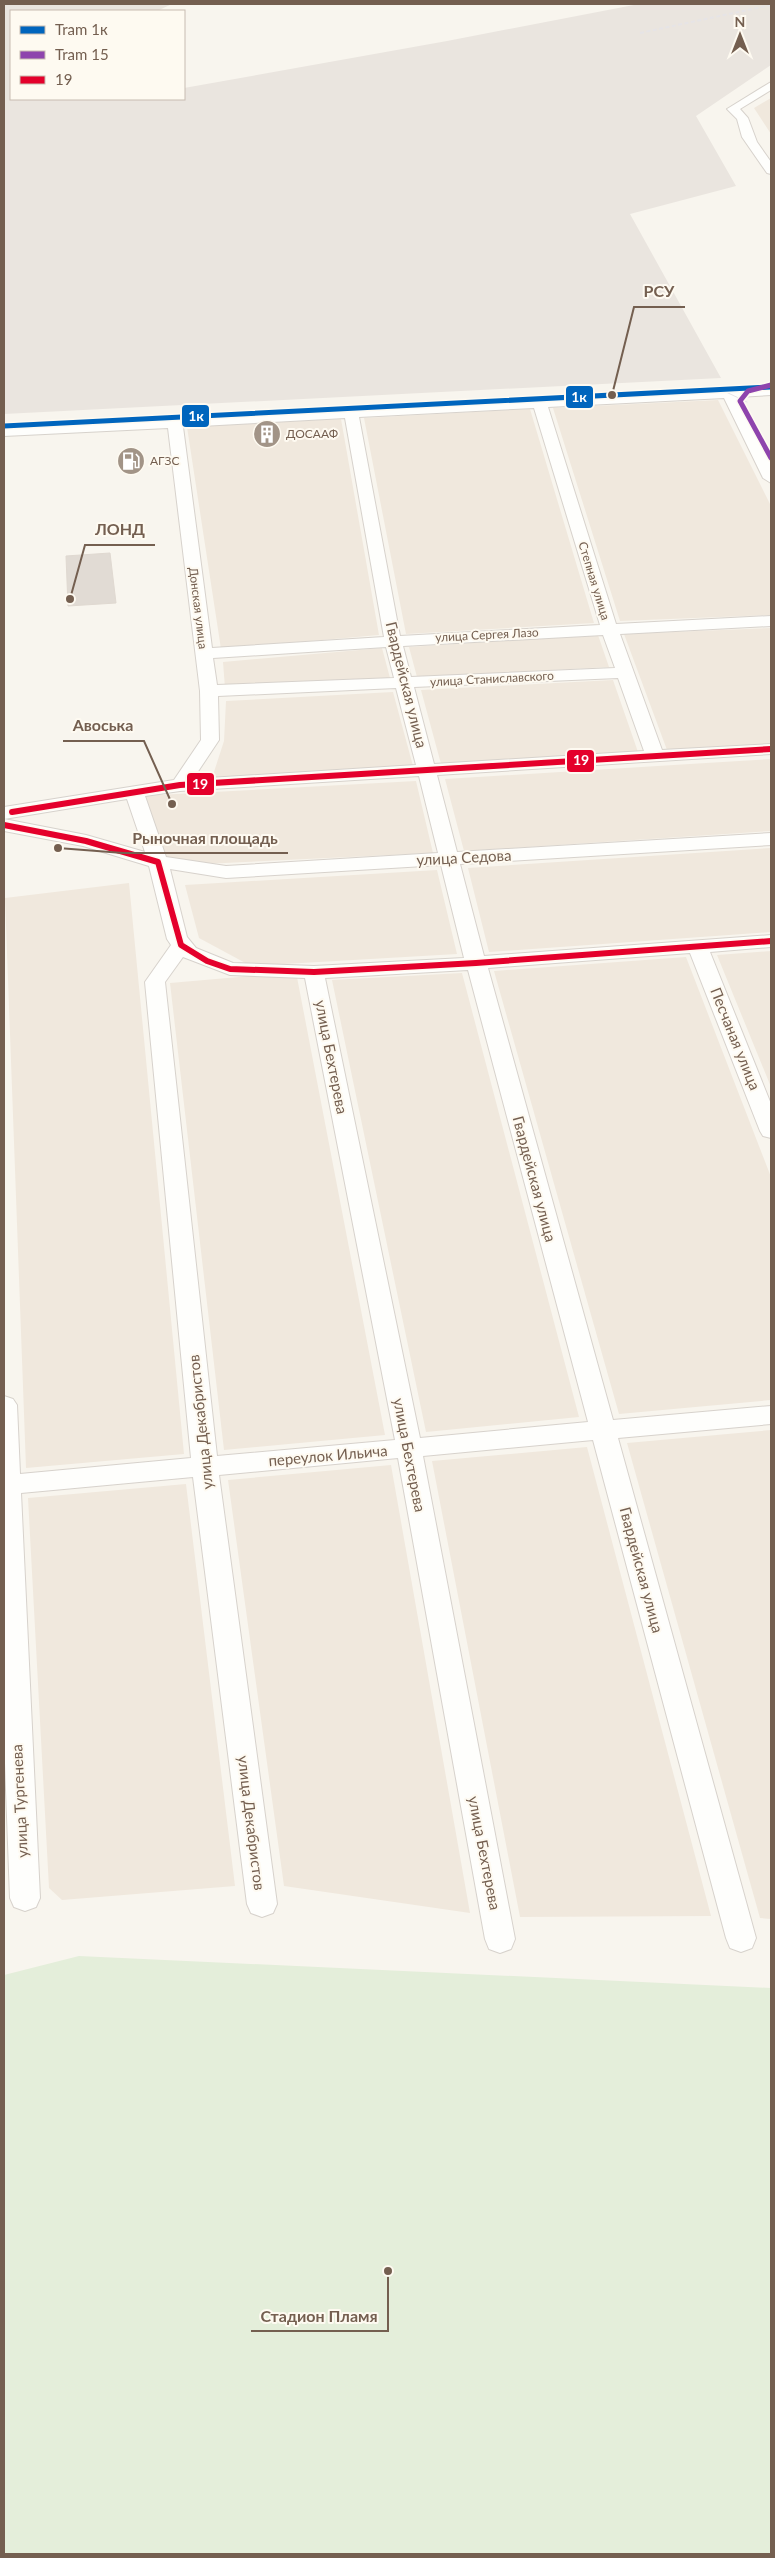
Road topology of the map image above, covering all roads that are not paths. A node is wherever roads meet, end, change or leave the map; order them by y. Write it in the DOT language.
graph roads {
  1 [pos="771,84"];
  2 [pos="771,170"];
  3 [pos="771,391"];
  4 [pos="729,393"];
  5 [pos="540,404"];
  6 [pos="351,414"];
  7 [pos="175,423"];
  8 [pos="4,432"];
  9 [pos="771,478"];
  10 [pos="771,621"];
  11 [pos="608,628"];
  12 [pos="393,641"];
  13 [pos="204,654"];
  14 [pos="624,673"];
  15 [pos="404,682"];
  16 [pos="209,691"];
  17 [pos="771,749"];
  18 [pos="655,756"];
  19 [pos="428,769"];
  20 [pos="180,785"];
  21 [pos="134,791"];
  22 [pos="4,823"];
  23 [pos="771,839"];
  24 [pos="451,859"];
  25 [pos="158,862"];
  26 [pos="771,941"];
  27 [pos="181,945"];
  28 [pos="698,947"];
  29 [pos="476,963"];
  30 [pos="314,972"];
  31 [pos="771,1131"];
  32 [pos="4,1405"];
  33 [pos="771,1415"];
  34 [pos="603,1430"];
  35 [pos="408,1448"];
  36 [pos="205,1467"];
  37 [pos="5,1485"];
  38 [pos="25,1898"];
  39 [pos="262,1904"];
  40 [pos="741,1938"];
  41 [pos="500,1939"];
  1 -- 2 [label="street"];
  3 -- 4 [label="street"];
  4 -- 5 [label="street"];
  4 -- 9 [label="street"];
  5 -- 6 [label="street"];
  5 -- 11 [label="street, Степная улица"];
  6 -- 7 [label="street"];
  6 -- 12 [label="street, Гвардейская улица"];
  7 -- 8 [label="street"];
  7 -- 13 [label="street, Донская улица"];
  10 -- 11 [label="street, улица Сергея Лазо"];
  11 -- 12 [label="street, улица Сергея Лазо"];
  11 -- 14 [label="street, Степная улица"];
  12 -- 13 [label="street, улица Сергея Лазо"];
  12 -- 15 [label="street, Гвардейская улица"];
  13 -- 16 [label="street, Донская улица"];
  14 -- 15 [label="street, улица Станиславского"];
  14 -- 18 [label="street, Степная улица"];
  15 -- 16 [label="street, улица Станиславского"];
  15 -- 19 [label="street, Гвардейская улица"];
  16 -- 20 [label="street, Донская улица"];
  17 -- 18 [label="street"];
  18 -- 19 [label="street"];
  19 -- 20 [label="street"];
  19 -- 24 [label="street, Гвардейская улица"];
  20 -- 21 [label="street"];
  21 -- 22 [label="street"];
  21 -- 25 [label="street"];
  22 -- 25 [label="street, улица Седова"];
  23 -- 24 [label="street, улица Седова"];
  24 -- 25 [label="street, улица Седова"];
  24 -- 29 [label="street, Гвардейская улица"];
  25 -- 27 [label="street"];
  26 -- 28 [label="street"];
  27 -- 30 [label="street"];
  27 -- 36 [label="street, улица Декабристов"];
  28 -- 29 [label="street"];
  28 -- 31 [label="street, Песчаная улица"];
  29 -- 30 [label="street"];
  29 -- 34 [label="street, Гвардейская улица"];
  30 -- 35 [label="street, улица Бехтерева"];
  32 -- 37 [label="street, улица Тургенева"];
  33 -- 34 [label="street, переулок Ильича"];
  34 -- 35 [label="street, переулок Ильича"];
  34 -- 40 [label="street, Гвардейская улица"];
  35 -- 36 [label="street, переулок Ильича"];
  35 -- 41 [label="street, улица Бехтерева"];
  36 -- 37 [label="street, переулок Ильича"];
  36 -- 39 [label="street, улица Декабристов"];
  37 -- 38 [label="street, улица Тургенева"];
}
